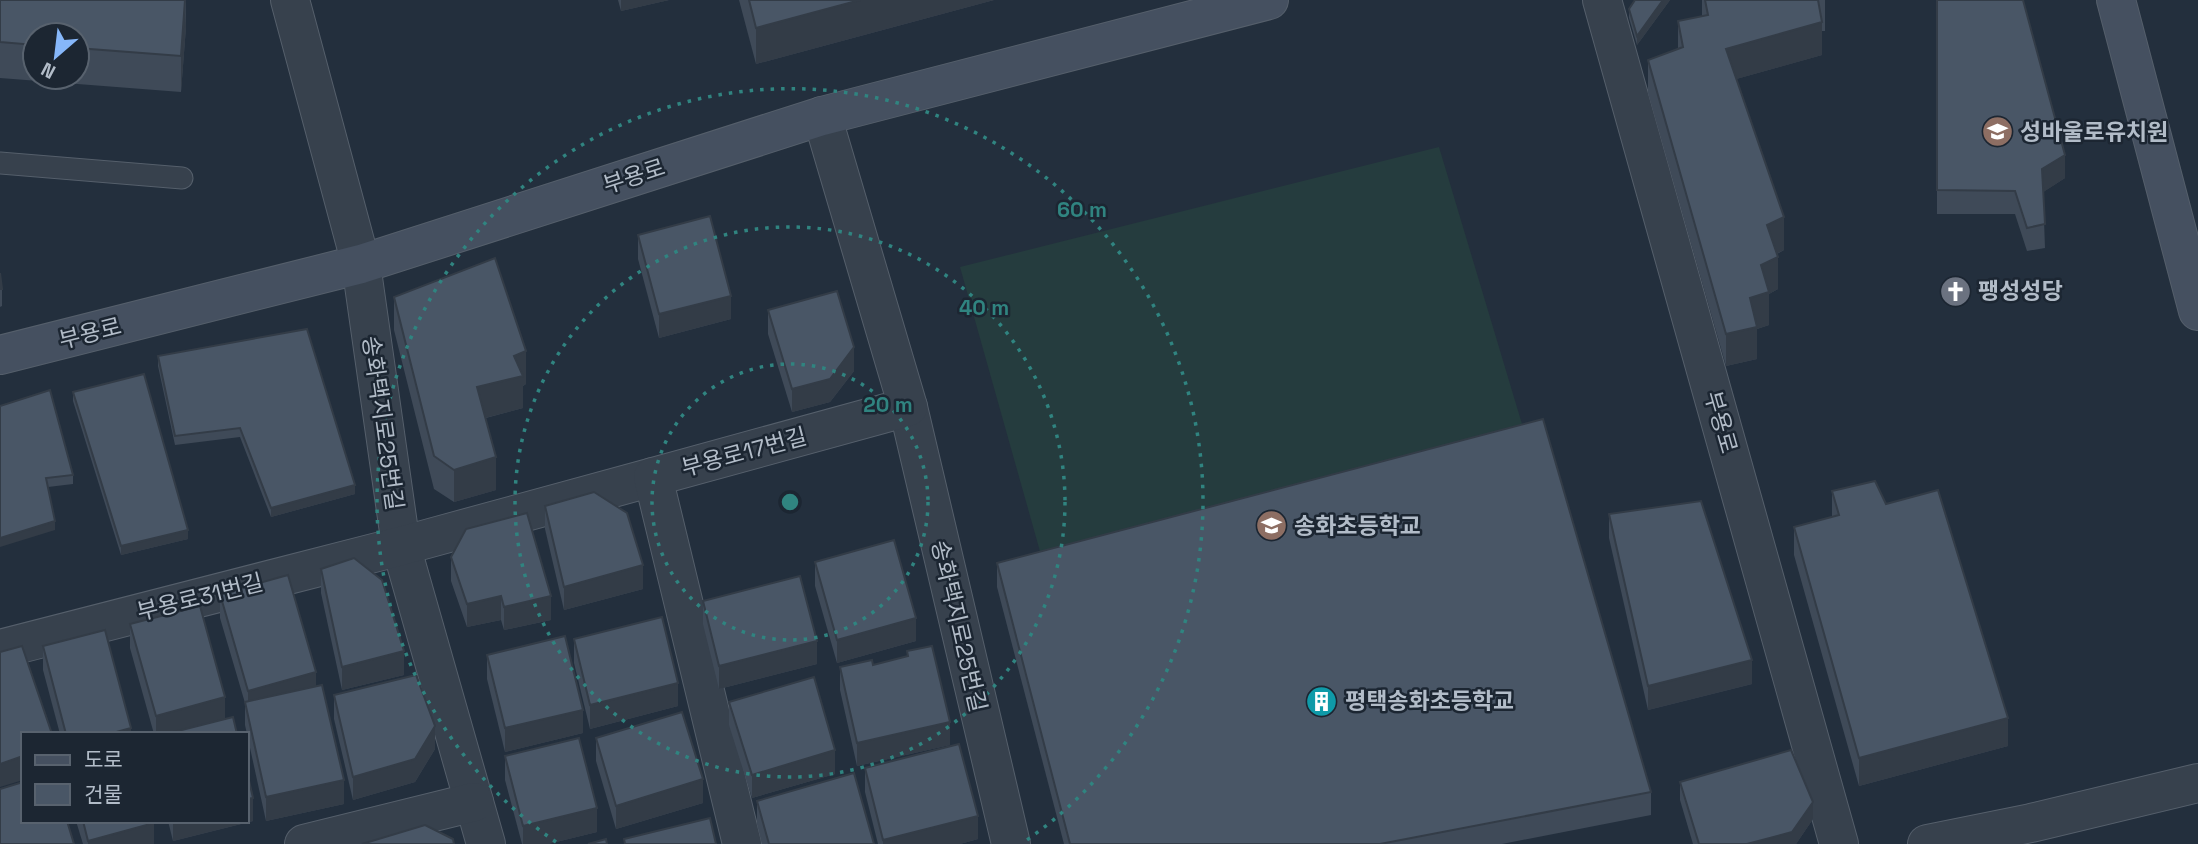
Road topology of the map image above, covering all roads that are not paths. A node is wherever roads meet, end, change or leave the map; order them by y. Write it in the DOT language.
graph roads {
  1 [pos="290,0"];
  2 [pos="1269,0"];
  3 [pos="1602,0"];
  4 [pos="2116,0"];
  5 [pos="822,116"];
  6 [pos="0,163"];
  7 [pos="182,178"];
  8 [pos="361,264"];
  9 [pos="2198,311"];
  10 [pos="0,355"];
  11 [pos="908,407"];
  12 [pos="653,477"];
  13 [pos="401,546"];
  14 [pos="0,649"];
  15 [pos="2198,783"];
  16 [pos="474,802"];
  17 [pos="2035,833"];
  18 [pos="304,844"];
  19 [pos="486,844"];
  20 [pos="742,844"];
  21 [pos="1011,844"];
  22 [pos="1839,844"];
  23 [pos="1927,844"];
  1 -- 8 [label="street, 송화택지로25번길"];
  2 -- 5 [label="street, 부용로"];
  3 -- 22 [label="street, 부용로"];
  4 -- 9 [label="street"];
  5 -- 8 [label="street, 부용로"];
  5 -- 11 [label="street"];
  6 -- 7 [label="lane"];
  8 -- 10 [label="street, 부용로"];
  8 -- 13 [label="street, 송화택지로25번길"];
  11 -- 12 [label="street, 부용로17번길"];
  11 -- 21 [label="street, 송화택지로25번길"];
  12 -- 13 [label="street, 부용로31번길"];
  12 -- 20 [label="street, 부용로17번길"];
  13 -- 14 [label="street, 부용로31번길"];
  13 -- 16 [label="street, 송화택지로25번길"];
  15 -- 17 [label="street"];
  16 -- 18 [label="street"];
  16 -- 19 [label="street, 송화택지로25번길"];
  17 -- 23 [label="street"];
}
